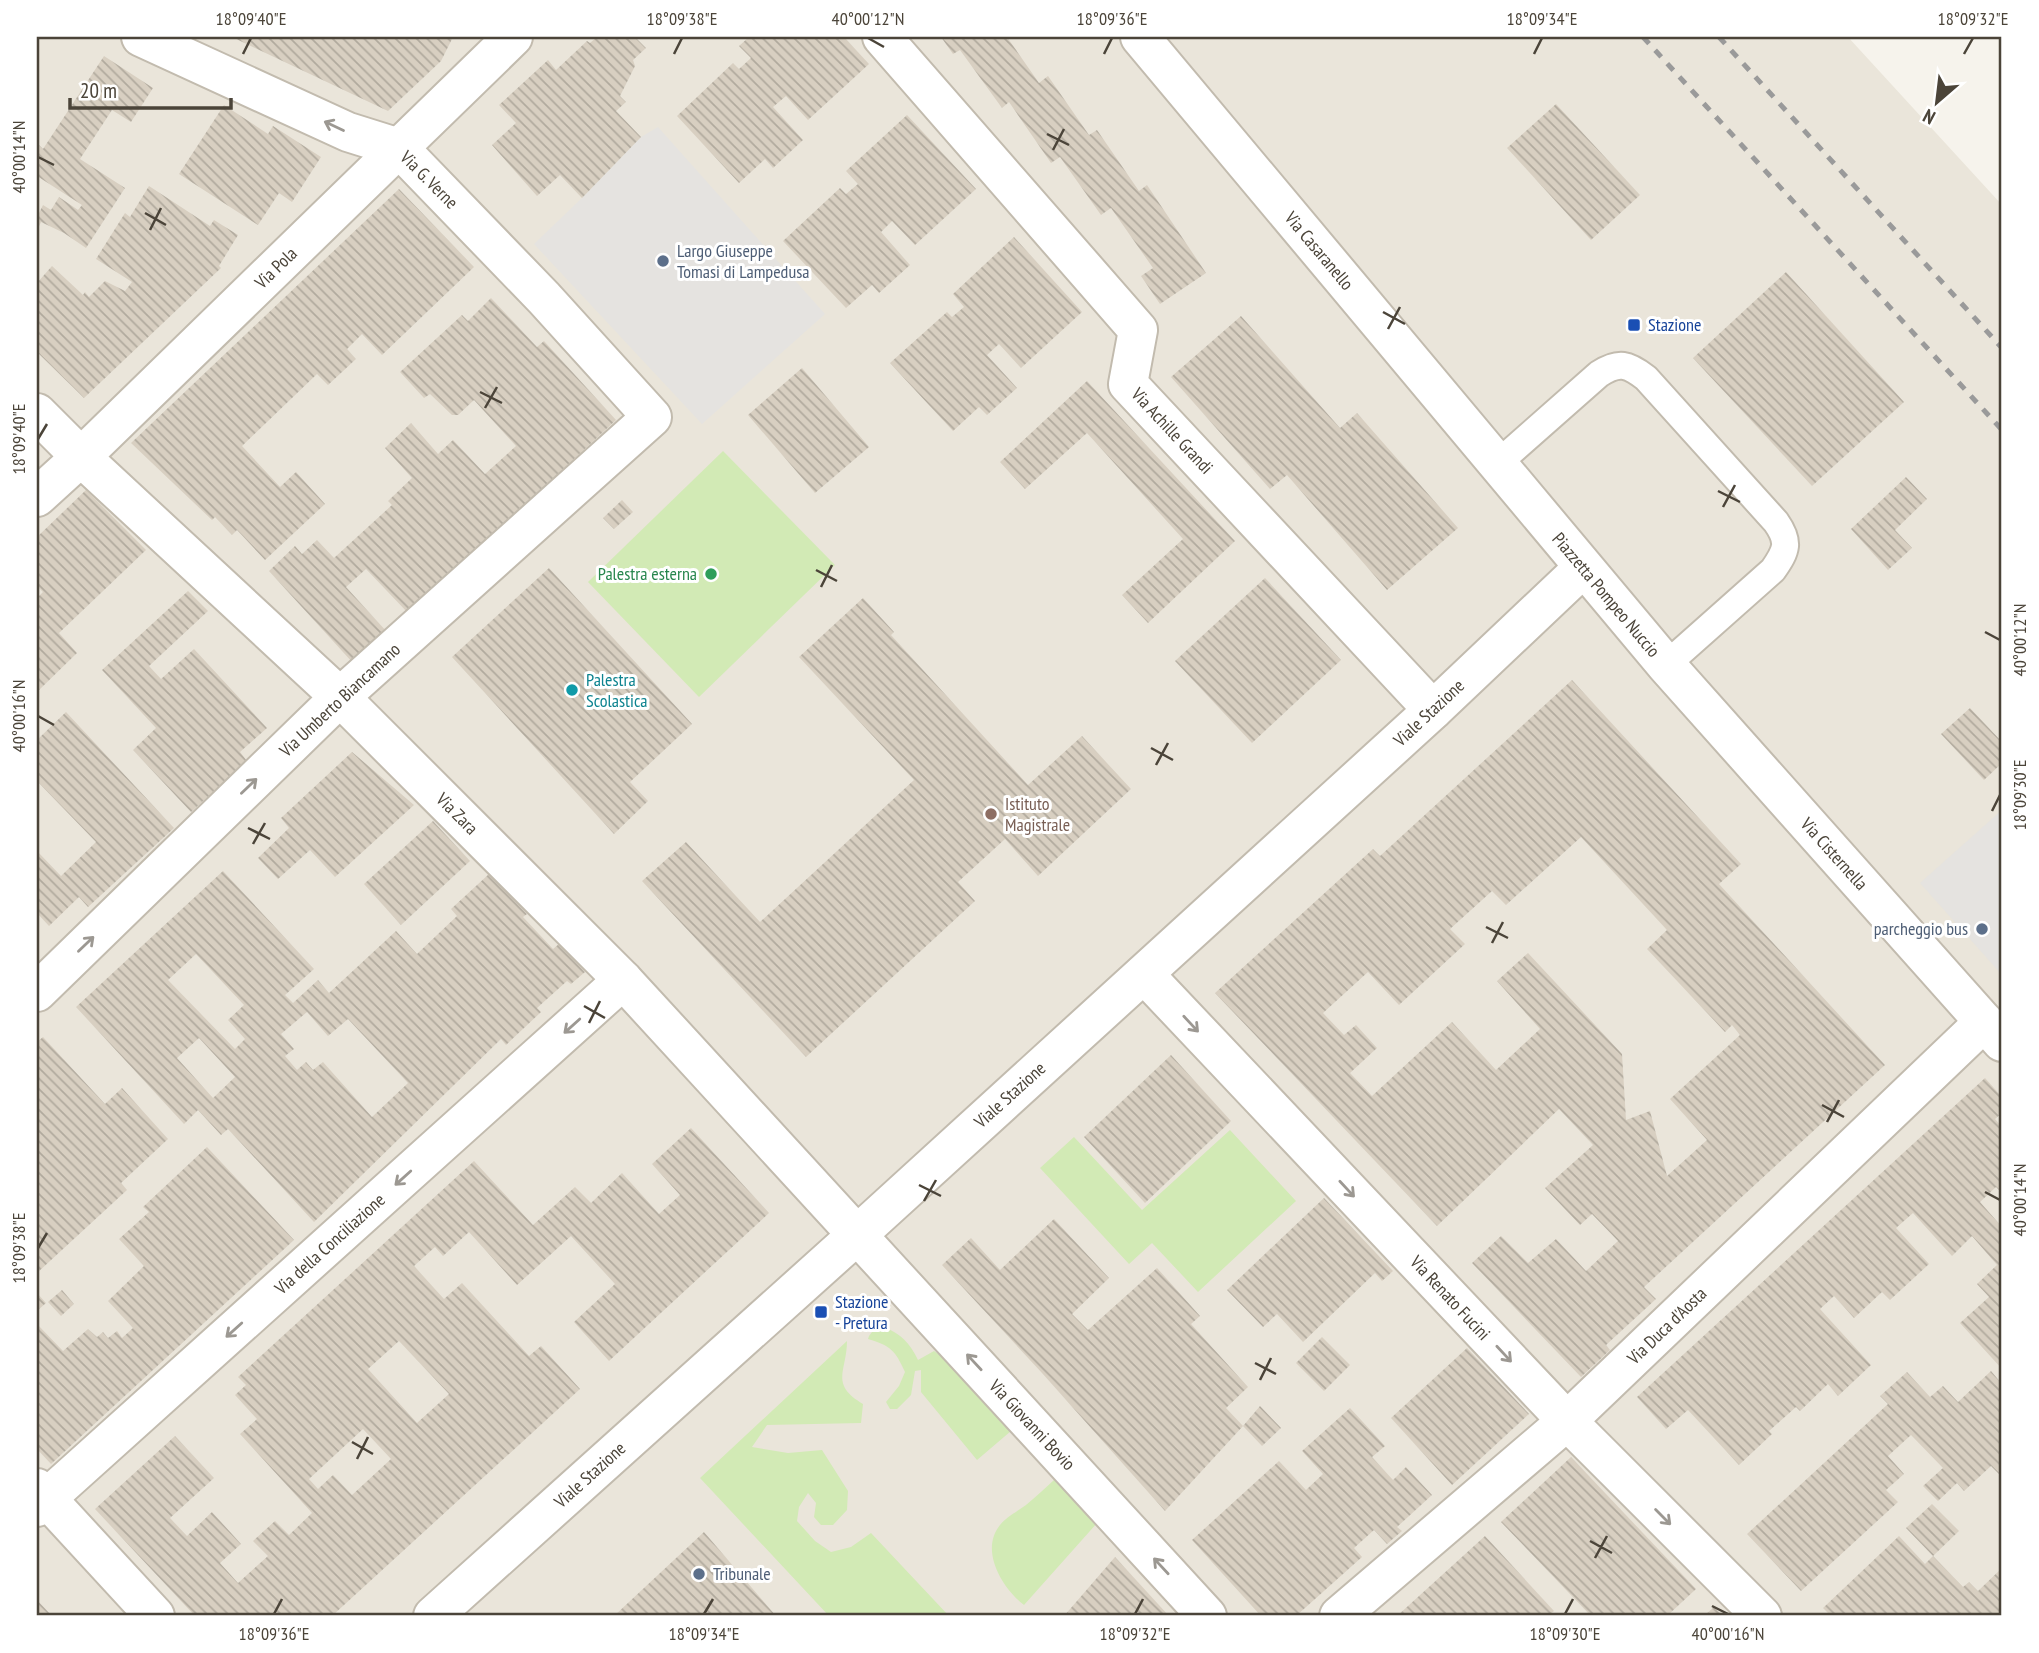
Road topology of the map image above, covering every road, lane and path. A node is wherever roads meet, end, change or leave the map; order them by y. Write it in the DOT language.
graph roads {
  1 [pos="141,37"];
  2 [pos="513,37"];
  3 [pos="882,37"];
  4 [pos="1140,37"];
  5 [pos="399,148"];
  6 [pos="37,413"];
  7 [pos="652,417"];
  8 [pos="81,457"];
  9 [pos="1497,464"];
  10 [pos="37,497"];
  11 [pos="1583,568"];
  12 [pos="1665,666"];
  13 [pos="340,697"];
  14 [pos="1433,710"];
  15 [pos="1144,974"];
  16 [pos="623,980"];
  17 [pos="37,992"];
  18 [pos="1993,1032"];
  19 [pos="857,1235"];
  20 [pos="1567,1421"];
  21 [pos="40,1498"];
  22 [pos="155,1616"];
  23 [pos="433,1616"];
  24 [pos="1207,1616"];
  25 [pos="1339,1616"];
  26 [pos="1762,1616"];
  5 -- 1 [label="street, Via G. Verne, one-way"];
  2 -- 5 [label="street, Via Pola"];
  3 -- 14 [label="street, Via Achille Grandi"];
  4 -- 9 [label="street, Via Casaranello"];
  5 -- 7 [label="street, Via G. Verne"];
  5 -- 8 [label="street, Via Pola"];
  6 -- 8 [label="street, Via Zara"];
  7 -- 13 [label="street, Via Umberto Biancamano"];
  8 -- 10 [label="street, Via Pola"];
  8 -- 13 [label="street, Via Zara"];
  9 -- 11 [label="street, Piazzetta Pompeo Nuccio"];
  9 -- 12 [label="lane, Piazzetta Pompeo Nuccio"];
  11 -- 12 [label="street, Piazzetta Pompeo Nuccio"];
  11 -- 14 [label="street, Viale Stazione"];
  12 -- 18 [label="street, Via Cisternella"];
  13 -- 16 [label="street, Via Zara"];
  17 -- 13 [label="street, Via Umberto Biancamano, one-way"];
  14 -- 15 [label="street, Viale Stazione"];
  15 -- 19 [label="street, Viale Stazione"];
  15 -- 20 [label="street, Via Renato Fucini, one-way"];
  16 -- 19 [label="street, Via Zara"];
  16 -- 21 [label="street, Via della Conciliazione, one-way"];
  18 -- 20 [label="street, Via Duca d'Aosta"];
  19 -- 23 [label="street, Viale Stazione"];
  24 -- 19 [label="street, Via Giovanni Bovio, one-way"];
  20 -- 25 [label="street, Via Duca d'Aosta"];
  20 -- 26 [label="street, Via Renato Fucini, one-way"];
  21 -- 22 [label="street"];
}
